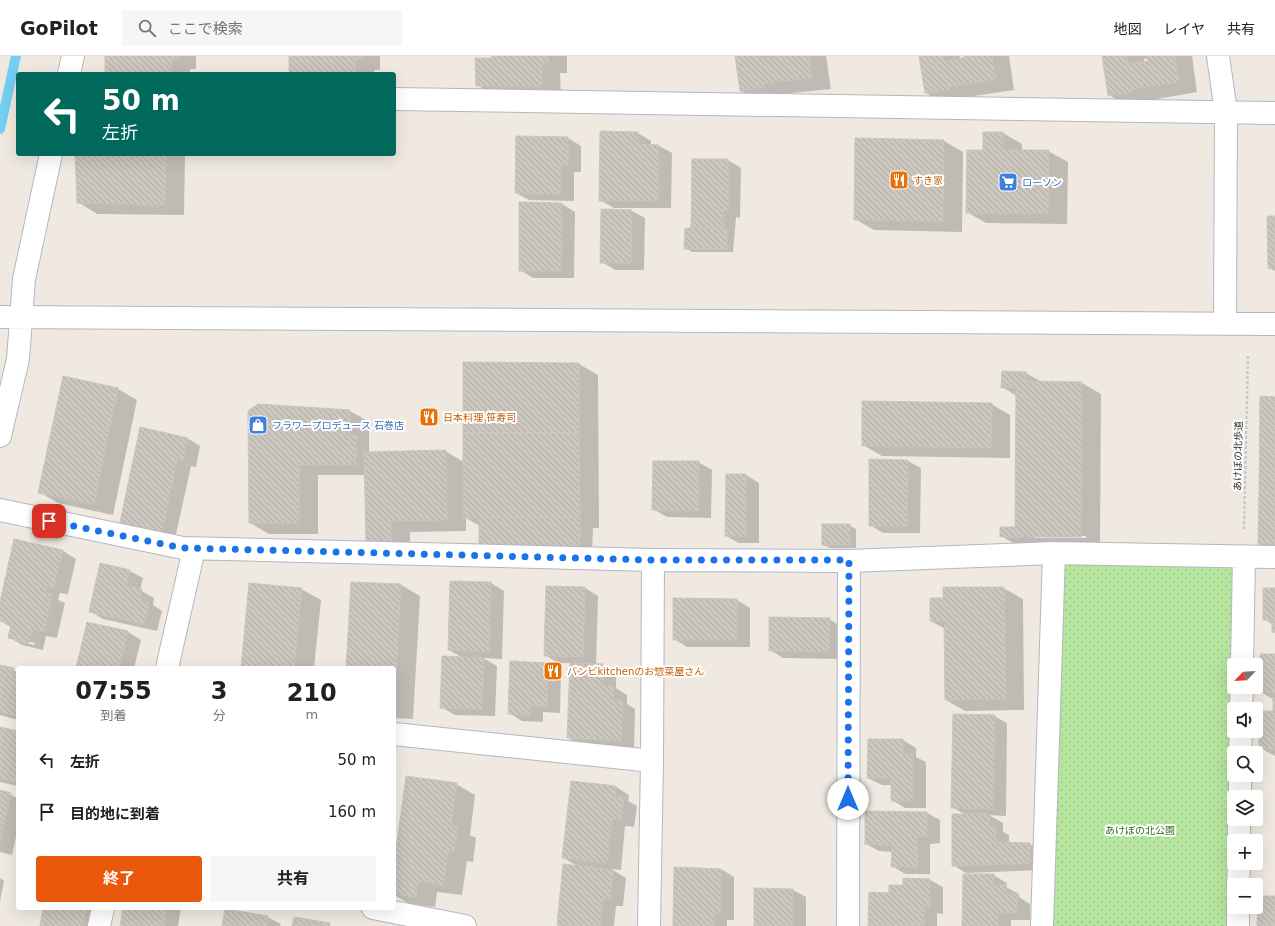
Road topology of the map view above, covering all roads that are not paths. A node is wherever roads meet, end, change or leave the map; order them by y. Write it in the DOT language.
graph roads {
  1 [pos="73,56"];
  2 [pos="1218,56"];
  3 [pos="69,72"];
  4 [pos="396,100"];
  5 [pos="1226,112"];
  6 [pos="1275,113"];
  7 [pos="51,156"];
  8 [pos="10,317"];
  9 [pos="1225,323"];
  10 [pos="1275,324"];
  11 [pos="0,436"];
  12 [pos="0,510"];
  13 [pos="194,549"];
  14 [pos="1054,554"];
  15 [pos="1244,557"];
  16 [pos="1275,557"];
  17 [pos="653,560"];
  18 [pos="849,560"];
  19 [pos="1242,658"];
  20 [pos="167,666"];
  21 [pos="396,734"];
  22 [pos="652,761"];
  23 [pos="103,910"];
  24 [pos="383,910"];
  25 [pos="1238,914"];
  26 [pos="99,926"];
  27 [pos="465,926"];
  28 [pos="649,926"];
  29 [pos="848,926"];
  30 [pos="1042,926"];
  31 [pos="1238,926"];
  1 -- 3 [label="street"];
  2 -- 5 [label="street"];
  4 -- 5 [label="street"];
  5 -- 6 [label="street"];
  5 -- 9 [label="street"];
  7 -- 8 [label="street"];
  8 -- 9 [label="street"];
  8 -- 11 [label="street"];
  9 -- 10 [label="street"];
  12 -- 13 [label="street"];
  13 -- 17 [label="street"];
  13 -- 20 [label="street"];
  14 -- 15 [label="street"];
  14 -- 18 [label="street"];
  14 -- 30 [label="street"];
  15 -- 16 [label="street"];
  15 -- 19 [label="street"];
  17 -- 18 [label="street"];
  17 -- 22 [label="street"];
  18 -- 29 [label="street"];
  21 -- 22 [label="street"];
  22 -- 28 [label="street"];
  23 -- 26 [label="street"];
  24 -- 27 [label="street"];
  25 -- 31 [label="street"];
}
